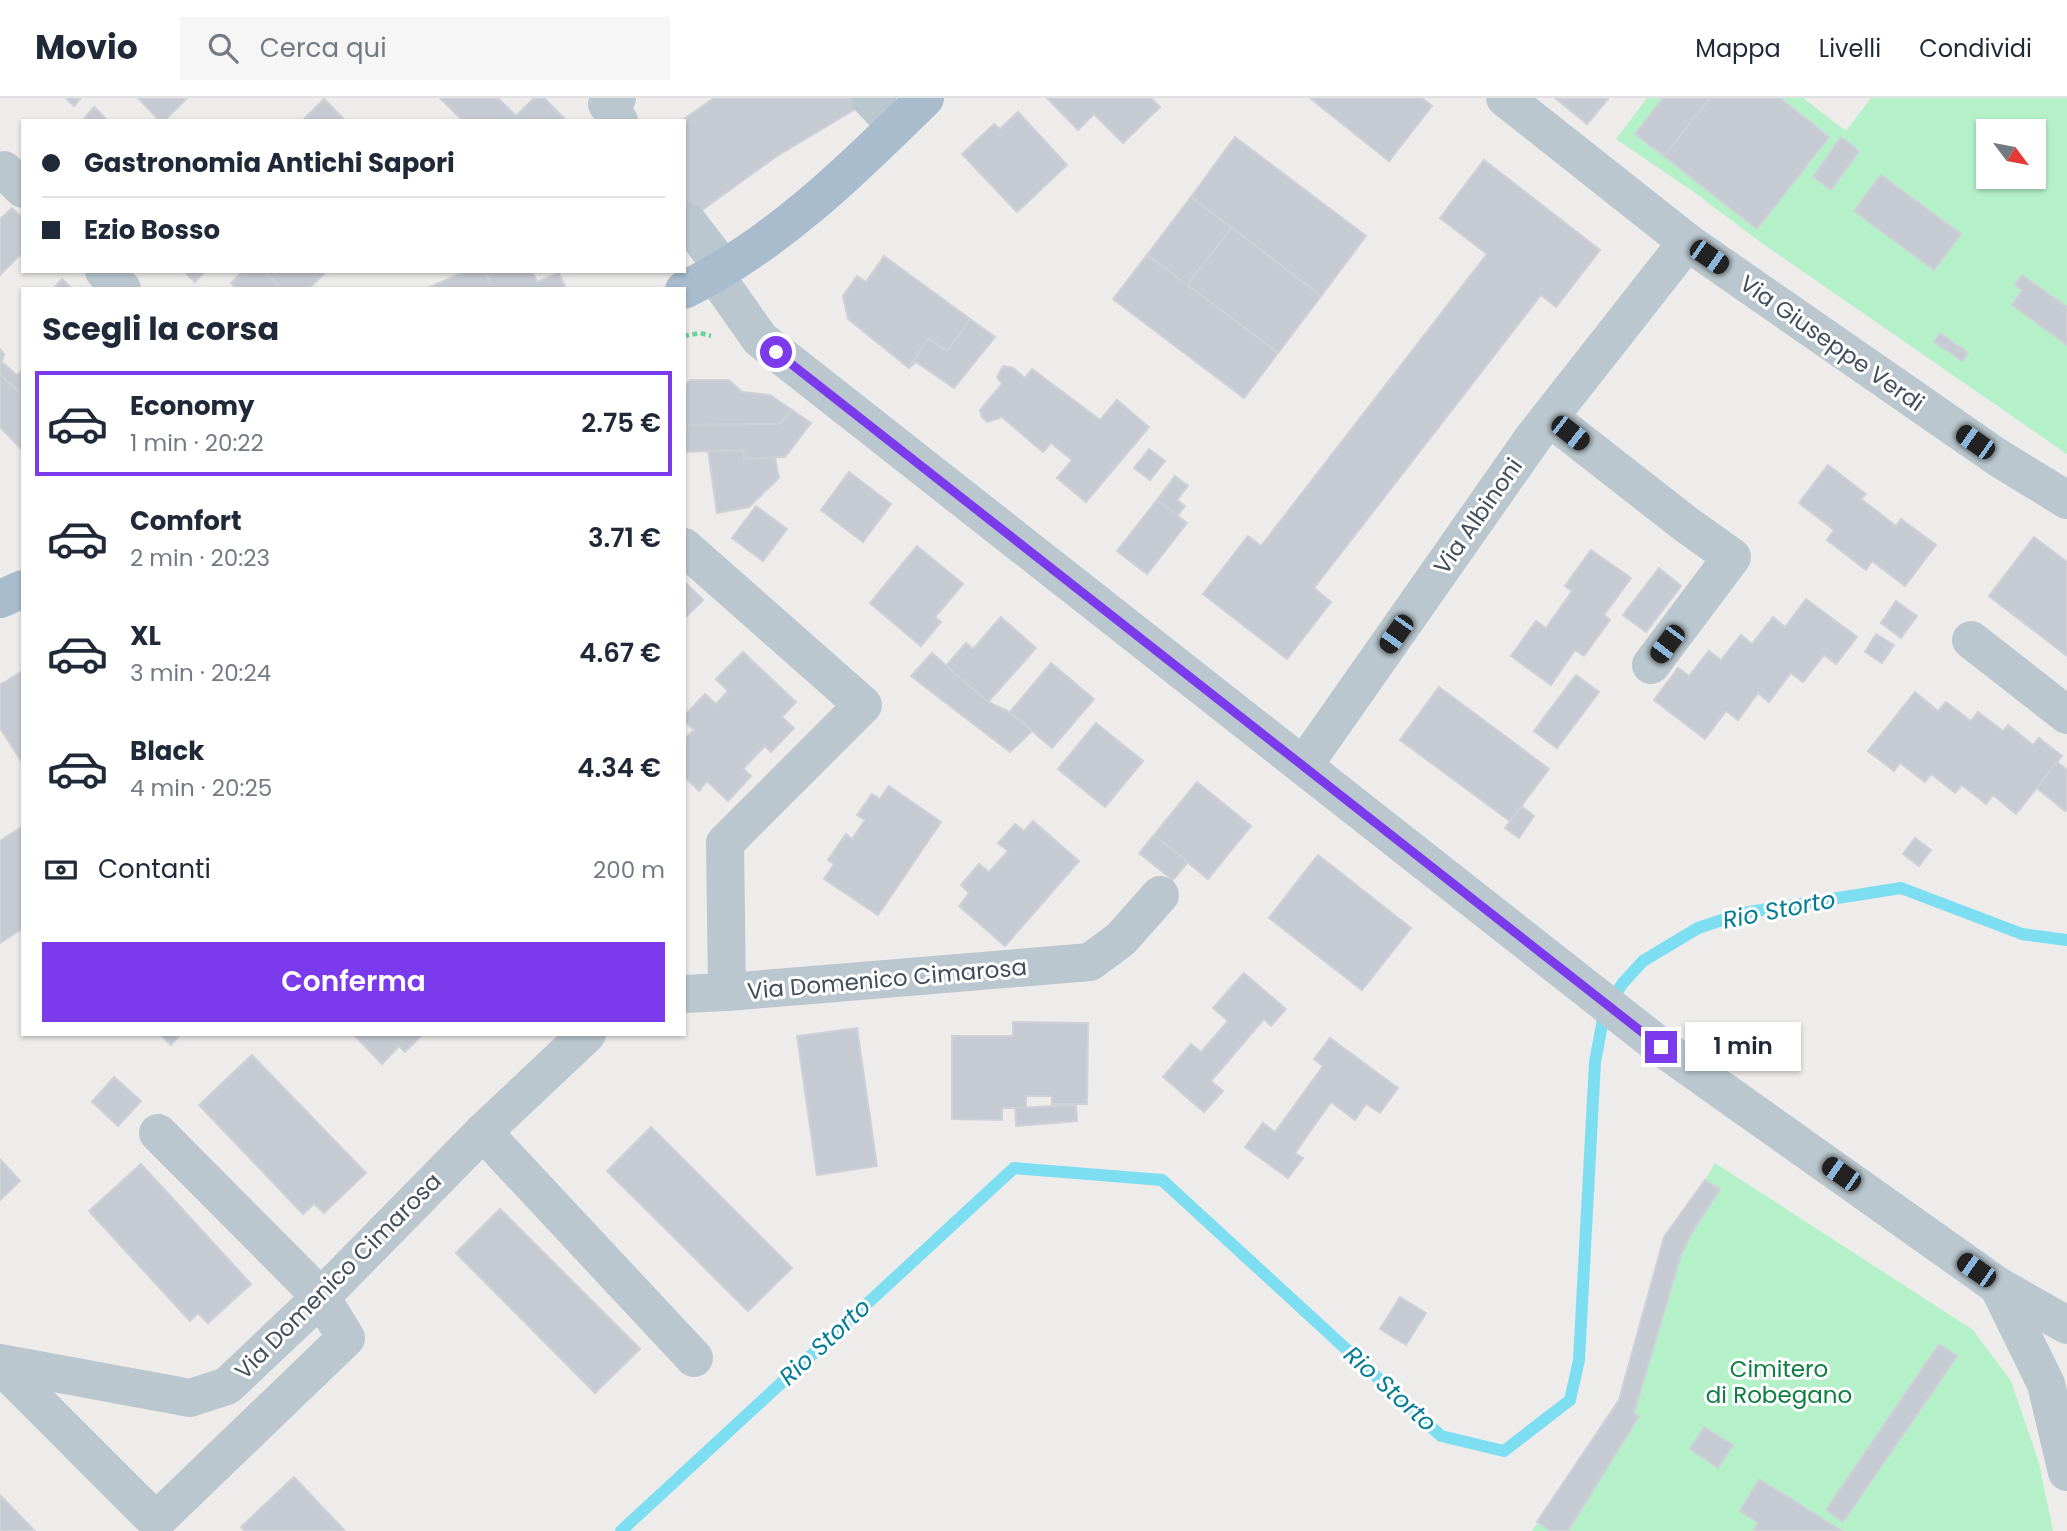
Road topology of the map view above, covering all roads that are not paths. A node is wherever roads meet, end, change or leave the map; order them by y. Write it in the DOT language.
graph roads {
  1 [pos="617,98"];
  2 [pos="870,98"];
  3 [pos="925,98"];
  4 [pos="1505,98"];
  5 [pos="618,119"];
  6 [pos="896,126"];
  7 [pos="687,220"];
  8 [pos="1687,242"];
  9 [pos="106,273"];
  10 [pos="708,278"];
  11 [pos="120,287"];
  12 [pos="1550,418"];
  13 [pos="2067,500"];
  14 [pos="686,549"];
  15 [pos="21,590"];
  16 [pos="0,599"];
  17 [pos="1971,640"];
  18 [pos="1651,666"];
  19 [pos="2067,715"];
  20 [pos="1304,765"];
  21 [pos="1160,895"];
  22 [pos="726,992"];
  23 [pos="686,994"];
  24 [pos="585,1036"];
  25 [pos="483,1132"];
  26 [pos="158,1133"];
  27 [pos="1998,1286"];
  28 [pos="320,1297"];
  29 [pos="2067,1325"];
  30 [pos="694,1358"];
  31 [pos="0,1364"];
  32 [pos="2067,1472"];
  33 [pos="151,1526"];
  1 -- 5 [label="street"];
  2 -- 6 [label="street"];
  3 -- 6 [label="main road"];
  4 -- 8 [label="street, Via Giuseppe Verdi"];
  6 -- 10 [label="main road"];
  7 -- 10 [label="street"];
  8 -- 12 [label="street, Via Albinoni"];
  8 -- 13 [label="street, Via Giuseppe Verdi"];
  9 -- 11 [label="street"];
  10 -- 20 [label="street"];
  12 -- 18 [label="street"];
  12 -- 20 [label="street, Via Albinoni"];
  14 -- 22 [label="street"];
  15 -- 16 [label="main road"];
  17 -- 19 [label="street"];
  20 -- 27 [label="street"];
  21 -- 22 [label="street, Via Domenico Cimarosa"];
  22 -- 23 [label="street, Via Domenico Cimarosa"];
  24 -- 25 [label="street, Via Domenico Cimarosa"];
  25 -- 28 [label="street, Via Domenico Cimarosa"];
  25 -- 30 [label="street"];
  26 -- 28 [label="street"];
  27 -- 29 [label="street"];
  27 -- 32 [label="street"];
  28 -- 31 [label="street, Via Domenico Cimarosa"];
  28 -- 33 [label="street"];
  31 -- 33 [label="street"];
}
